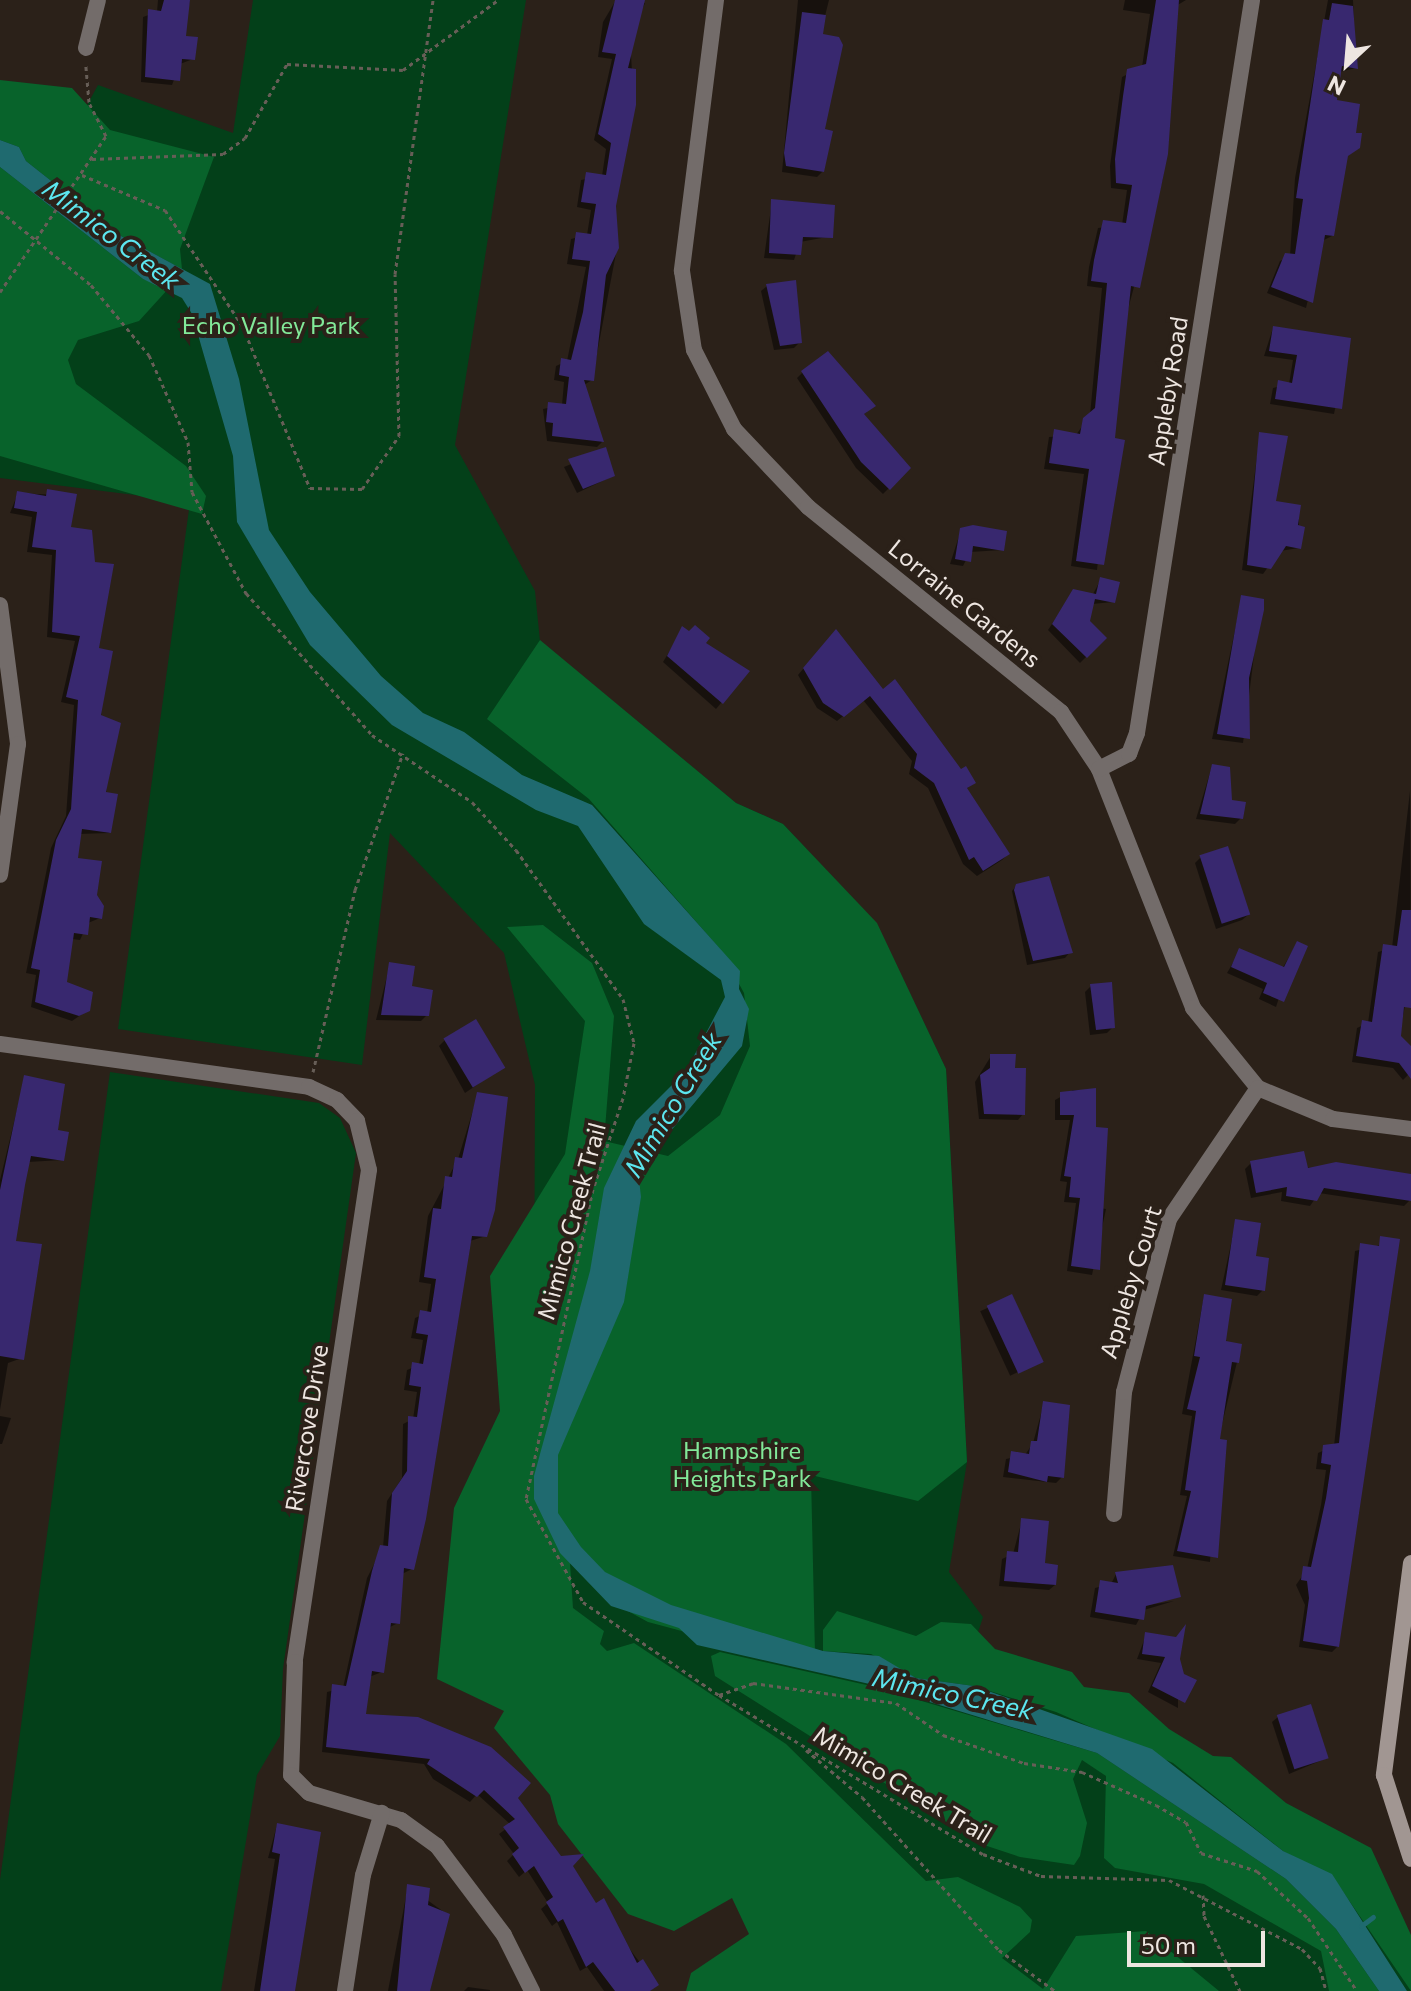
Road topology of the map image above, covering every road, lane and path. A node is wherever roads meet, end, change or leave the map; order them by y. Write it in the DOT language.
graph roads {
  1 [pos="98,0"];
  2 [pos="433,0"];
  3 [pos="498,0"];
  4 [pos="716,0"];
  5 [pos="1252,0"];
  6 [pos="86,48"];
  7 [pos="426,53"];
  8 [pos="92,159"];
  9 [pos="82,175"];
  10 [pos="0,211"];
  11 [pos="37,238"];
  12 [pos="0,292"];
  13 [pos="0,605"];
  14 [pos="6,677"];
  15 [pos="403,753"];
  16 [pos="1099,769"];
  17 [pos="0,875"];
  18 [pos="0,1044"];
  19 [pos="309,1087"];
  20 [pos="1258,1088"];
  21 [pos="1411,1129"];
  22 [pos="1114,1514"];
  23 [pos="1411,1563"];
  24 [pos="719,1695"];
  25 [pos="797,1742"];
  26 [pos="382,1813"];
  27 [pos="1411,1859"];
  28 [pos="1203,1895"];
  29 [pos="345,1991"];
  30 [pos="532,1991"];
  31 [pos="1055,1991"];
  32 [pos="1240,1991"];
  33 [pos="1326,1991"];
  34 [pos="1357,1991"];
  1 -- 6 [label="street"];
  2 -- 7 [label="path"];
  3 -- 7 [label="path"];
  4 -- 16 [label="street, Lorraine Gardens"];
  5 -- 16 [label="street, Appleby Road"];
  6 -- 8 [label="path"];
  7 -- 8 [label="path"];
  7 -- 9 [label="path"];
  8 -- 9 [label="path"];
  9 -- 11 [label="path"];
  10 -- 11 [label="path, Mimico Creek Trail"];
  11 -- 12 [label="path"];
  11 -- 15 [label="path, Mimico Creek Trail"];
  13 -- 14 [label="street"];
  14 -- 17 [label="street"];
  15 -- 19 [label="path"];
  15 -- 24 [label="path, Mimico Creek Trail"];
  16 -- 20 [label="street, Lorraine Gardens"];
  18 -- 19 [label="street, Rivercove Drive"];
  19 -- 26 [label="street, Rivercove Drive"];
  20 -- 21 [label="street, Lorraine Gardens"];
  20 -- 22 [label="street, Appleby Court"];
  23 -- 27 [label="main road"];
  24 -- 25 [label="path, Mimico Creek Trail"];
  24 -- 34 [label="path"];
  25 -- 28 [label="path, Mimico Creek Trail"];
  25 -- 31 [label="path"];
  26 -- 29 [label="street"];
  26 -- 30 [label="street, Rivercove Drive"];
  28 -- 32 [label="path"];
  28 -- 33 [label="path, Mimico Creek Trail"];
}
